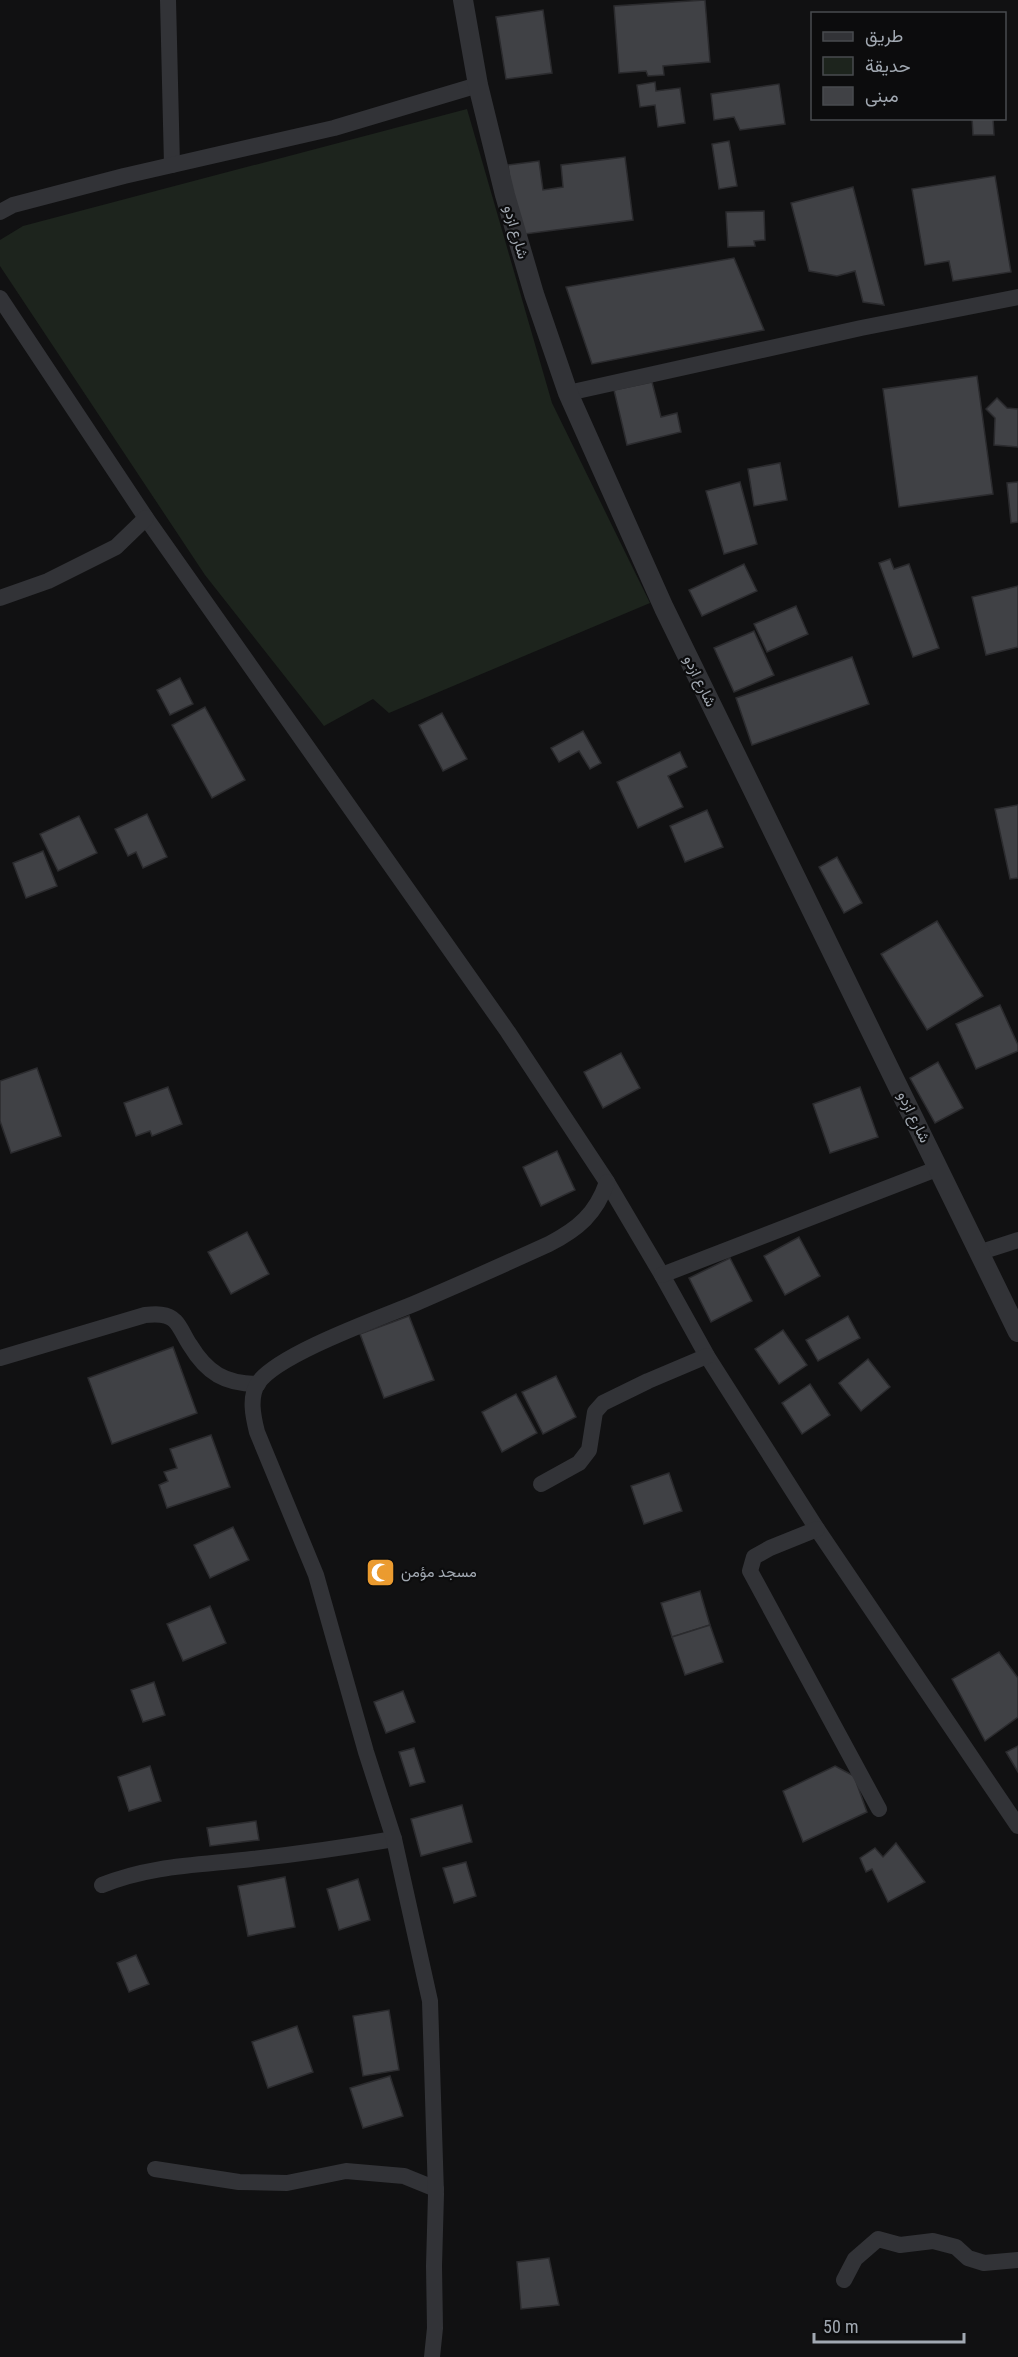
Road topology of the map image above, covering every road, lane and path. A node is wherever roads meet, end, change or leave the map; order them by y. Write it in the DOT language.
graph roads {
  1 [pos="168,0"];
  2 [pos="463,0"];
  3 [pos="478,85"];
  4 [pos="172,165"];
  5 [pos="0,212"];
  6 [pos="1018,297"];
  7 [pos="0,298"];
  8 [pos="568,393"];
  9 [pos="146,518"];
  10 [pos="0,598"];
  11 [pos="939,1168"];
  12 [pos="607,1182"];
  13 [pos="1018,1240"];
  14 [pos="981,1252"];
  15 [pos="662,1275"];
  16 [pos="1018,1332"];
  17 [pos="707,1356"];
  18 [pos="0,1358"];
  19 [pos="258,1384"];
  20 [pos="541,1484"];
  21 [pos="817,1529"];
  22 [pos="879,1809"];
  23 [pos="1018,1826"];
  24 [pos="394,1839"];
  25 [pos="102,1885"];
  26 [pos="155,2169"];
  27 [pos="436,2188"];
  28 [pos="1018,2260"];
  29 [pos="844,2280"];
  30 [pos="432,2357"];
  1 -- 4 [label="street"];
  2 -- 3 [label="street, شارع ازدو"];
  3 -- 4 [label="street"];
  3 -- 8 [label="street, شارع ازدو"];
  4 -- 5 [label="street"];
  6 -- 8 [label="street"];
  7 -- 9 [label="street"];
  8 -- 11 [label="street, شارع ازدو"];
  9 -- 10 [label="street"];
  9 -- 12 [label="street"];
  11 -- 14 [label="street, شارع ازدو"];
  11 -- 15 [label="street"];
  12 -- 15 [label="street"];
  12 -- 19 [label="street"];
  13 -- 14 [label="street"];
  14 -- 16 [label="street, شارع ازدو"];
  15 -- 17 [label="street"];
  17 -- 20 [label="street"];
  17 -- 21 [label="street"];
  18 -- 19 [label="street"];
  19 -- 24 [label="street"];
  21 -- 22 [label="street"];
  21 -- 23 [label="street"];
  24 -- 25 [label="street"];
  24 -- 27 [label="street"];
  26 -- 27 [label="street"];
  27 -- 30 [label="street"];
  28 -- 29 [label="street"];
}
